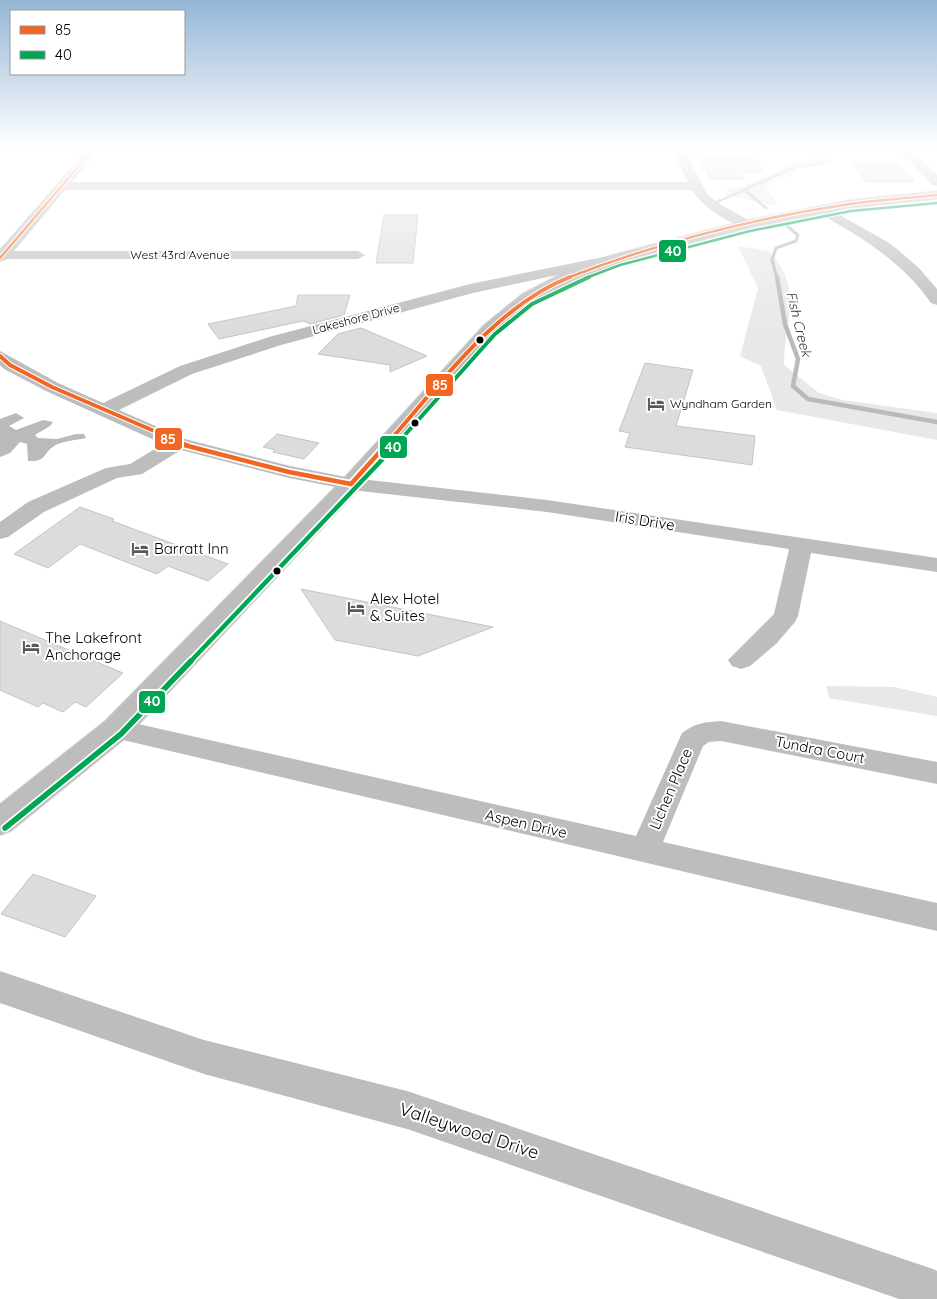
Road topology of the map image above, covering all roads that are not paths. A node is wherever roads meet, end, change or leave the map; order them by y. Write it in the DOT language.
graph roads {
  1 [pos="44,208"];
  2 [pos="716,208"];
  3 [pos="831,208"];
  4 [pos="822,209"];
  5 [pos="748,224"];
  6 [pos="358,255"];
  7 [pos="1,257"];
  8 [pos="618,258"];
  9 [pos="548,271"];
  10 [pos="565,278"];
  11 [pos="937,300"];
  12 [pos="0,356"];
  13 [pos="103,410"];
  14 [pos="178,443"];
  15 [pos="351,484"];
  16 [pos="0,532"];
  17 [pos="801,545"];
  18 [pos="937,565"];
  19 [pos="741,660"];
  20 [pos="116,729"];
  21 [pos="703,732"];
  22 [pos="937,773"];
  23 [pos="0,822"];
  24 [pos="644,851"];
  25 [pos="937,917"];
  26 [pos="0,988"];
  27 [pos="933,1290"];
  1 -- 7 [label="street"];
  2 -- 5 [label="street"];
  3 -- 4 [label="main road"];
  4 -- 5 [label="main road"];
  4 -- 11 [label="street"];
  5 -- 8 [label="main road"];
  6 -- 7 [label="street, West 43rd Avenue"];
  8 -- 9 [label="street, Lakeshore Drive"];
  8 -- 10 [label="main road"];
  9 -- 10 [label="street"];
  9 -- 13 [label="street, Lakeshore Drive"];
  10 -- 15 [label="main road"];
  12 -- 13 [label="street, Iris Drive"];
  13 -- 14 [label="street, Iris Drive"];
  14 -- 15 [label="street, Iris Drive"];
  14 -- 16 [label="street"];
  15 -- 17 [label="street, Iris Drive"];
  15 -- 20 [label="main road"];
  17 -- 18 [label="street, Iris Drive"];
  17 -- 19 [label="street"];
  20 -- 23 [label="main road"];
  20 -- 24 [label="street, Aspen Drive"];
  21 -- 22 [label="street, Tundra Court"];
  21 -- 24 [label="street, Lichen Place"];
  24 -- 25 [label="street, Aspen Drive"];
  26 -- 27 [label="street, Valleywood Drive"];
}
